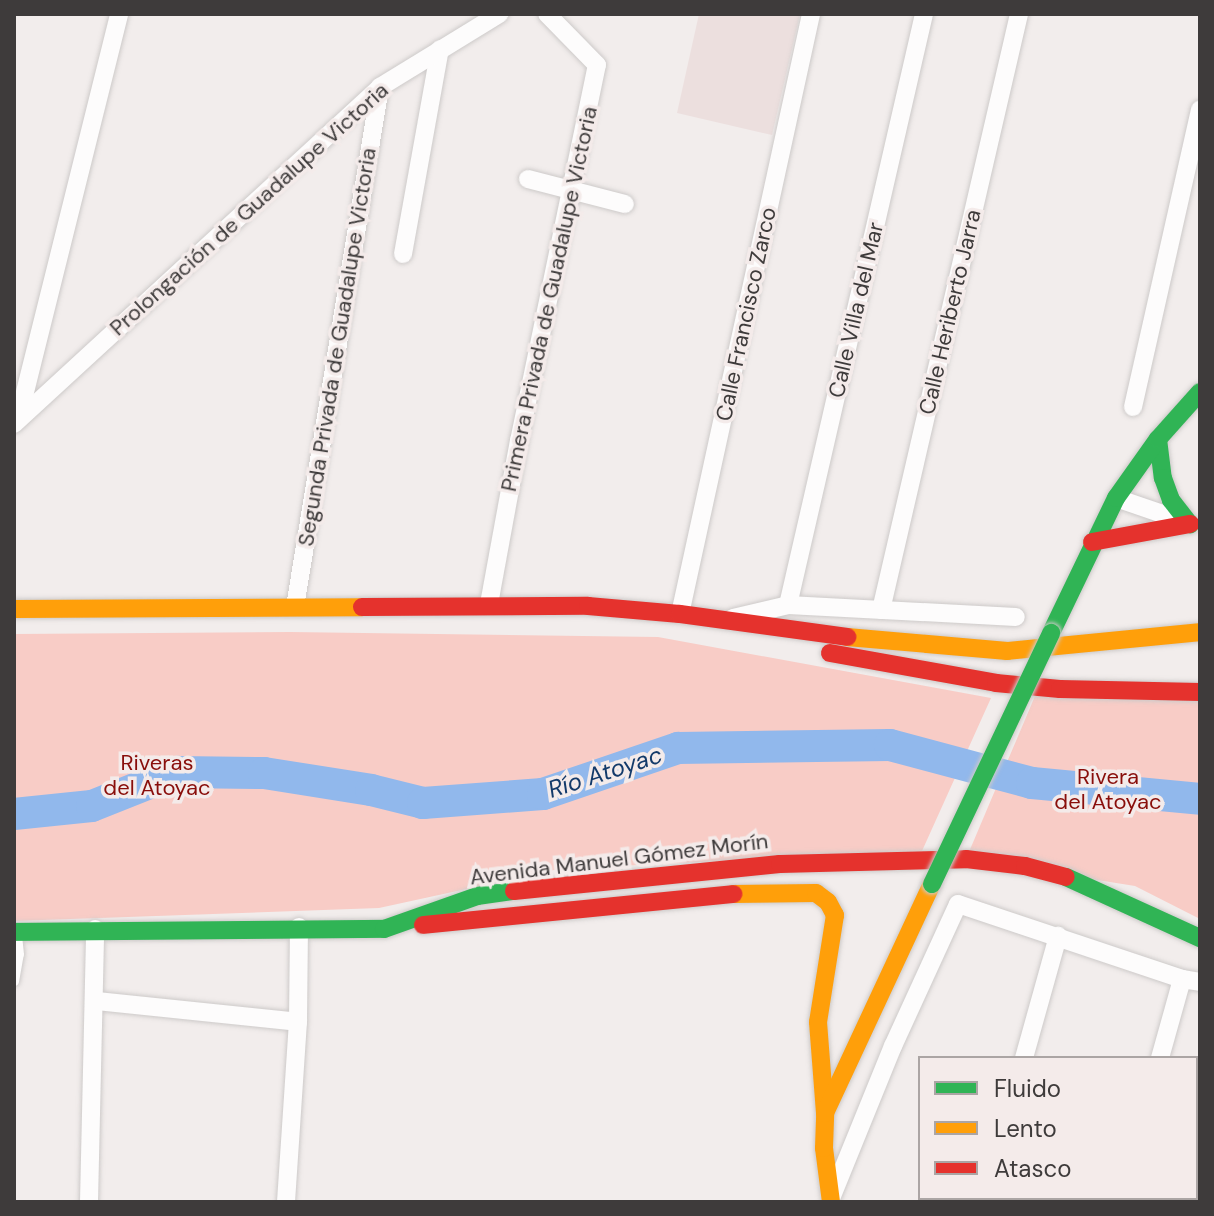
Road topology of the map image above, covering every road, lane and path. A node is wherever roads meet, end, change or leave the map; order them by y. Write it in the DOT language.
graph roads {
  1 [pos="119,14"];
  2 [pos="499,14"];
  3 [pos="547,14"];
  4 [pos="811,14"];
  5 [pos="924,14"];
  6 [pos="1019,14"];
  7 [pos="440,49"];
  8 [pos="380,87"];
  9 [pos="1200,109"];
  10 [pos="528,179"];
  11 [pos="570,190"];
  12 [pos="625,204"];
  13 [pos="403,254"];
  14 [pos="1200,392"];
  15 [pos="1133,407"];
  16 [pos="16,422"];
  17 [pos="1158,439"];
  18 [pos="1116,498"];
  19 [pos="1195,526"];
  20 [pos="1092,542"];
  21 [pos="489,604"];
  22 [pos="788,605"];
  23 [pos="295,607"];
  24 [pos="14,609"];
  25 [pos="881,610"];
  26 [pos="680,614"];
  27 [pos="1016,617"];
  28 [pos="726,620"];
  29 [pos="761,628"];
  30 [pos="1200,632"];
  31 [pos="1200,692"];
  32 [pos="299,927"];
  33 [pos="95,929"];
  34 [pos="384,929"];
  35 [pos="15,932"];
  36 [pos="1058,936"];
  37 [pos="1200,938"];
  38 [pos="1191,980"];
  39 [pos="14,981"];
  40 [pos="96,1001"];
  41 [pos="298,1022"];
  42 [pos="1025,1056"];
  43 [pos="1161,1056"];
  44 [pos="825,1113"];
  45 [pos="830,1201"];
  46 [pos="89,1202"];
  47 [pos="286,1202"];
  1 -- 16 [label="street"];
  2 -- 7 [label="street, Prolongación de Guadalupe Victoria"];
  3 -- 11 [label="street, Primera Privada de Guadalupe Victoria"];
  4 -- 26 [label="street, Calle Francisco Zarco"];
  5 -- 22 [label="street, Calle Villa del Mar"];
  6 -- 25 [label="street, Calle Heriberto Jarra"];
  7 -- 8 [label="street, Prolongación de Guadalupe Victoria"];
  7 -- 13 [label="street"];
  8 -- 16 [label="street, Prolongación de Guadalupe Victoria"];
  8 -- 23 [label="street, Segunda Privada de Guadalupe Victoria"];
  9 -- 15 [label="street"];
  10 -- 11 [label="street"];
  11 -- 12 [label="street"];
  11 -- 21 [label="street, Primera Privada de Guadalupe Victoria"];
  14 -- 17 [label="street"];
  17 -- 18 [label="street"];
  17 -- 19 [label="street"];
  18 -- 19 [label="street"];
  18 -- 20 [label="street"];
  19 -- 20 [label="street"];
  20 -- 44 [label="street, bridge"];
  21 -- 23 [label="street"];
  21 -- 26 [label="street"];
  22 -- 25 [label="street"];
  22 -- 28 [label="street"];
  23 -- 24 [label="street"];
  25 -- 27 [label="street"];
  26 -- 28 [label="street"];
  28 -- 29 [label="street"];
  29 -- 30 [label="street"];
  29 -- 31 [label="street"];
  32 -- 33 [label="street, Avenida Manuel Gómez Morín"];
  32 -- 34 [label="street, Avenida Manuel Gómez Morín"];
  32 -- 41 [label="street"];
  33 -- 35 [label="street, Avenida Manuel Gómez Morín"];
  33 -- 40 [label="street"];
  34 -- 37 [label="street, Avenida Manuel Gómez Morín"];
  34 -- 44 [label="street"];
  35 -- 39 [label="lane"];
  36 -- 38 [label="street"];
  36 -- 42 [label="street"];
  36 -- 45 [label="street"];
  38 -- 43 [label="street"];
  40 -- 41 [label="street"];
  40 -- 46 [label="street"];
  41 -- 47 [label="street"];
  44 -- 45 [label="street"];
}
